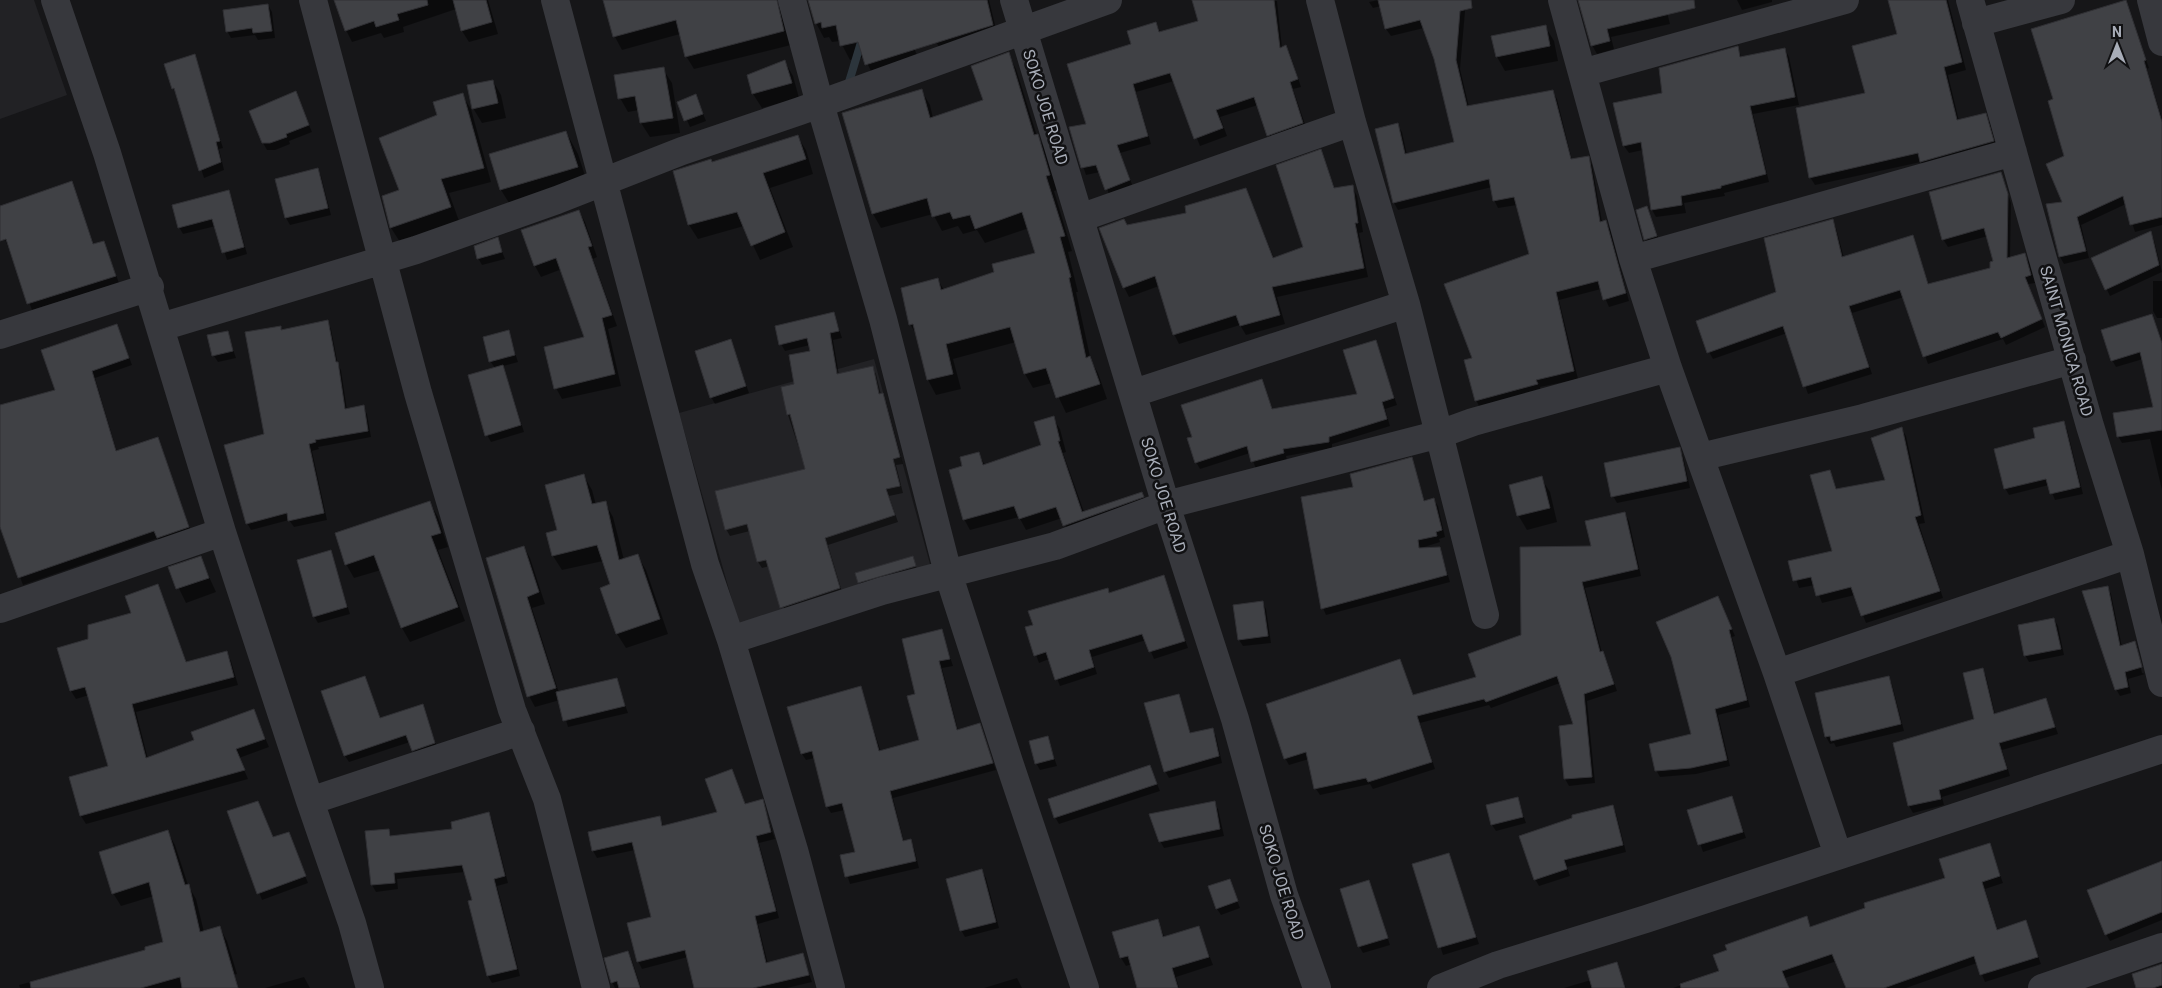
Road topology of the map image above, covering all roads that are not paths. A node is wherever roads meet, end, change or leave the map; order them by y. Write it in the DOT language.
graph roads {
  1 [pos="55,0"];
  2 [pos="313,0"];
  3 [pos="555,0"];
  4 [pos="792,0"];
  5 [pos="1014,0"];
  6 [pos="1108,0"];
  7 [pos="1320,0"];
  8 [pos="1562,0"];
  9 [pos="1845,0"];
  10 [pos="2061,0"];
  11 [pos="2151,0"];
  12 [pos="1973,11"];
  13 [pos="1022,30"];
  14 [pos="2162,42"];
  15 [pos="1582,73"];
  16 [pos="820,104"];
  17 [pos="1352,122"];
  18 [pos="2013,152"];
  19 [pos="602,183"];
  20 [pos="1080,218"];
  21 [pos="382,259"];
  22 [pos="1633,259"];
  23 [pos="150,287"];
  24 [pos="1406,304"];
  25 [pos="161,327"];
  26 [pos="0,335"];
  27 [pos="2072,360"];
  28 [pos="1668,368"];
  29 [pos="1134,393"];
  30 [pos="1440,434"];
  31 [pos="1700,457"];
  32 [pos="1166,505"];
  33 [pos="222,532"];
  34 [pos="2130,554"];
  35 [pos="948,573"];
  36 [pos="0,609"];
  37 [pos="1485,615"];
  38 [pos="731,640"];
  39 [pos="1777,673"];
  40 [pos="2162,683"];
  41 [pos="521,731"];
  42 [pos="2162,749"];
  43 [pos="310,801"];
  44 [pos="1838,855"];
  45 [pos="2162,947"];
  46 [pos="370,988"];
  47 [pos="596,988"];
  48 [pos="831,988"];
  49 [pos="1085,988"];
  50 [pos="1317,988"];
  51 [pos="1441,988"];
  52 [pos="2042,988"];
  1 -- 23 [label="street"];
  2 -- 21 [label="street"];
  3 -- 19 [label="street"];
  4 -- 16 [label="street"];
  5 -- 13 [label="street, SOKO JOE ROAD"];
  6 -- 13 [label="street"];
  7 -- 17 [label="street"];
  8 -- 15 [label="street"];
  9 -- 15 [label="street"];
  10 -- 12 [label="street"];
  11 -- 14 [label="street"];
  12 -- 18 [label="street, SAINT MONICA ROAD"];
  13 -- 16 [label="street"];
  13 -- 20 [label="street, SOKO JOE ROAD"];
  15 -- 22 [label="street"];
  16 -- 19 [label="street"];
  16 -- 35 [label="street"];
  17 -- 20 [label="street"];
  17 -- 24 [label="street"];
  18 -- 22 [label="street"];
  18 -- 27 [label="street, SAINT MONICA ROAD"];
  19 -- 21 [label="street"];
  19 -- 38 [label="street"];
  20 -- 29 [label="street, SOKO JOE ROAD"];
  21 -- 25 [label="street"];
  21 -- 41 [label="street"];
  22 -- 28 [label="street"];
  23 -- 25 [label="street"];
  23 -- 26 [label="street"];
  24 -- 29 [label="street"];
  24 -- 30 [label="street"];
  25 -- 33 [label="street"];
  27 -- 31 [label="street"];
  27 -- 34 [label="street, SAINT MONICA ROAD"];
  28 -- 30 [label="street"];
  28 -- 31 [label="street"];
  29 -- 32 [label="street, SOKO JOE ROAD"];
  30 -- 32 [label="street"];
  30 -- 37 [label="street"];
  31 -- 39 [label="street"];
  32 -- 35 [label="street"];
  32 -- 50 [label="street, SOKO JOE ROAD"];
  33 -- 36 [label="street"];
  33 -- 43 [label="street"];
  34 -- 39 [label="street"];
  34 -- 40 [label="street, SAINT MONICA ROAD"];
  35 -- 38 [label="street"];
  35 -- 49 [label="street"];
  38 -- 48 [label="street"];
  39 -- 44 [label="street"];
  41 -- 43 [label="street"];
  41 -- 47 [label="street"];
  42 -- 44 [label="street"];
  43 -- 46 [label="street"];
  44 -- 51 [label="street"];
  45 -- 52 [label="street"];
}
